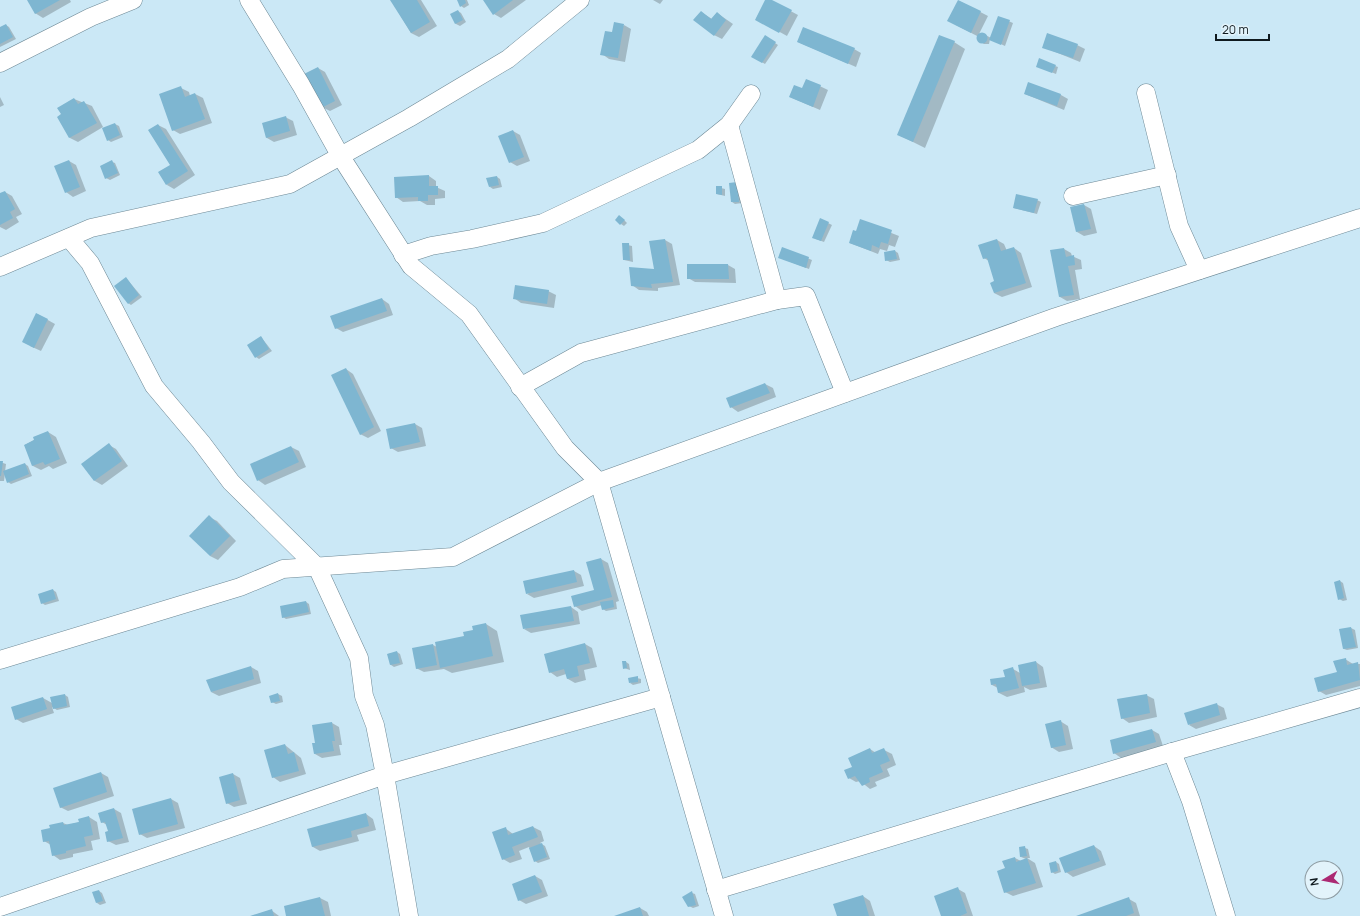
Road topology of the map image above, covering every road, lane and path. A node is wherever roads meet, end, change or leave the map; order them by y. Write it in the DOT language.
graph roads {
  1 [pos="133,0"];
  2 [pos="249,0"];
  3 [pos="580,0"];
  4 [pos="0,63"];
  5 [pos="1146,93"];
  6 [pos="751,94"];
  7 [pos="729,125"];
  8 [pos="341,157"];
  9 [pos="1167,176"];
  10 [pos="1073,196"];
  11 [pos="1360,218"];
  12 [pos="69,238"];
  13 [pos="404,256"];
  14 [pos="0,267"];
  15 [pos="1199,270"];
  16 [pos="777,300"];
  17 [pos="520,387"];
  18 [pos="845,393"];
  19 [pos="599,482"];
  20 [pos="317,567"];
  21 [pos="0,660"];
  22 [pos="661,697"];
  23 [pos="1360,698"];
  24 [pos="1172,752"];
  25 [pos="385,774"];
  26 [pos="716,890"];
  27 [pos="0,907"];
  28 [pos="409,916"];
  29 [pos="724,916"];
  30 [pos="1226,916"];
  1 -- 4 [label="street"];
  2 -- 8 [label="street"];
  3 -- 8 [label="street"];
  5 -- 9 [label="street"];
  6 -- 7 [label="street"];
  7 -- 13 [label="street"];
  7 -- 16 [label="street"];
  8 -- 12 [label="street"];
  8 -- 13 [label="street"];
  9 -- 10 [label="street"];
  9 -- 15 [label="street"];
  11 -- 15 [label="street"];
  12 -- 14 [label="street"];
  12 -- 20 [label="street"];
  13 -- 17 [label="street"];
  15 -- 18 [label="street"];
  16 -- 17 [label="street"];
  16 -- 18 [label="street"];
  17 -- 19 [label="street"];
  18 -- 19 [label="street"];
  19 -- 20 [label="street"];
  19 -- 22 [label="street"];
  20 -- 21 [label="street"];
  20 -- 25 [label="street"];
  22 -- 25 [label="street"];
  22 -- 26 [label="street"];
  23 -- 24 [label="street"];
  24 -- 26 [label="street"];
  24 -- 30 [label="street"];
  25 -- 27 [label="street"];
  25 -- 28 [label="street"];
  26 -- 29 [label="street"];
}
